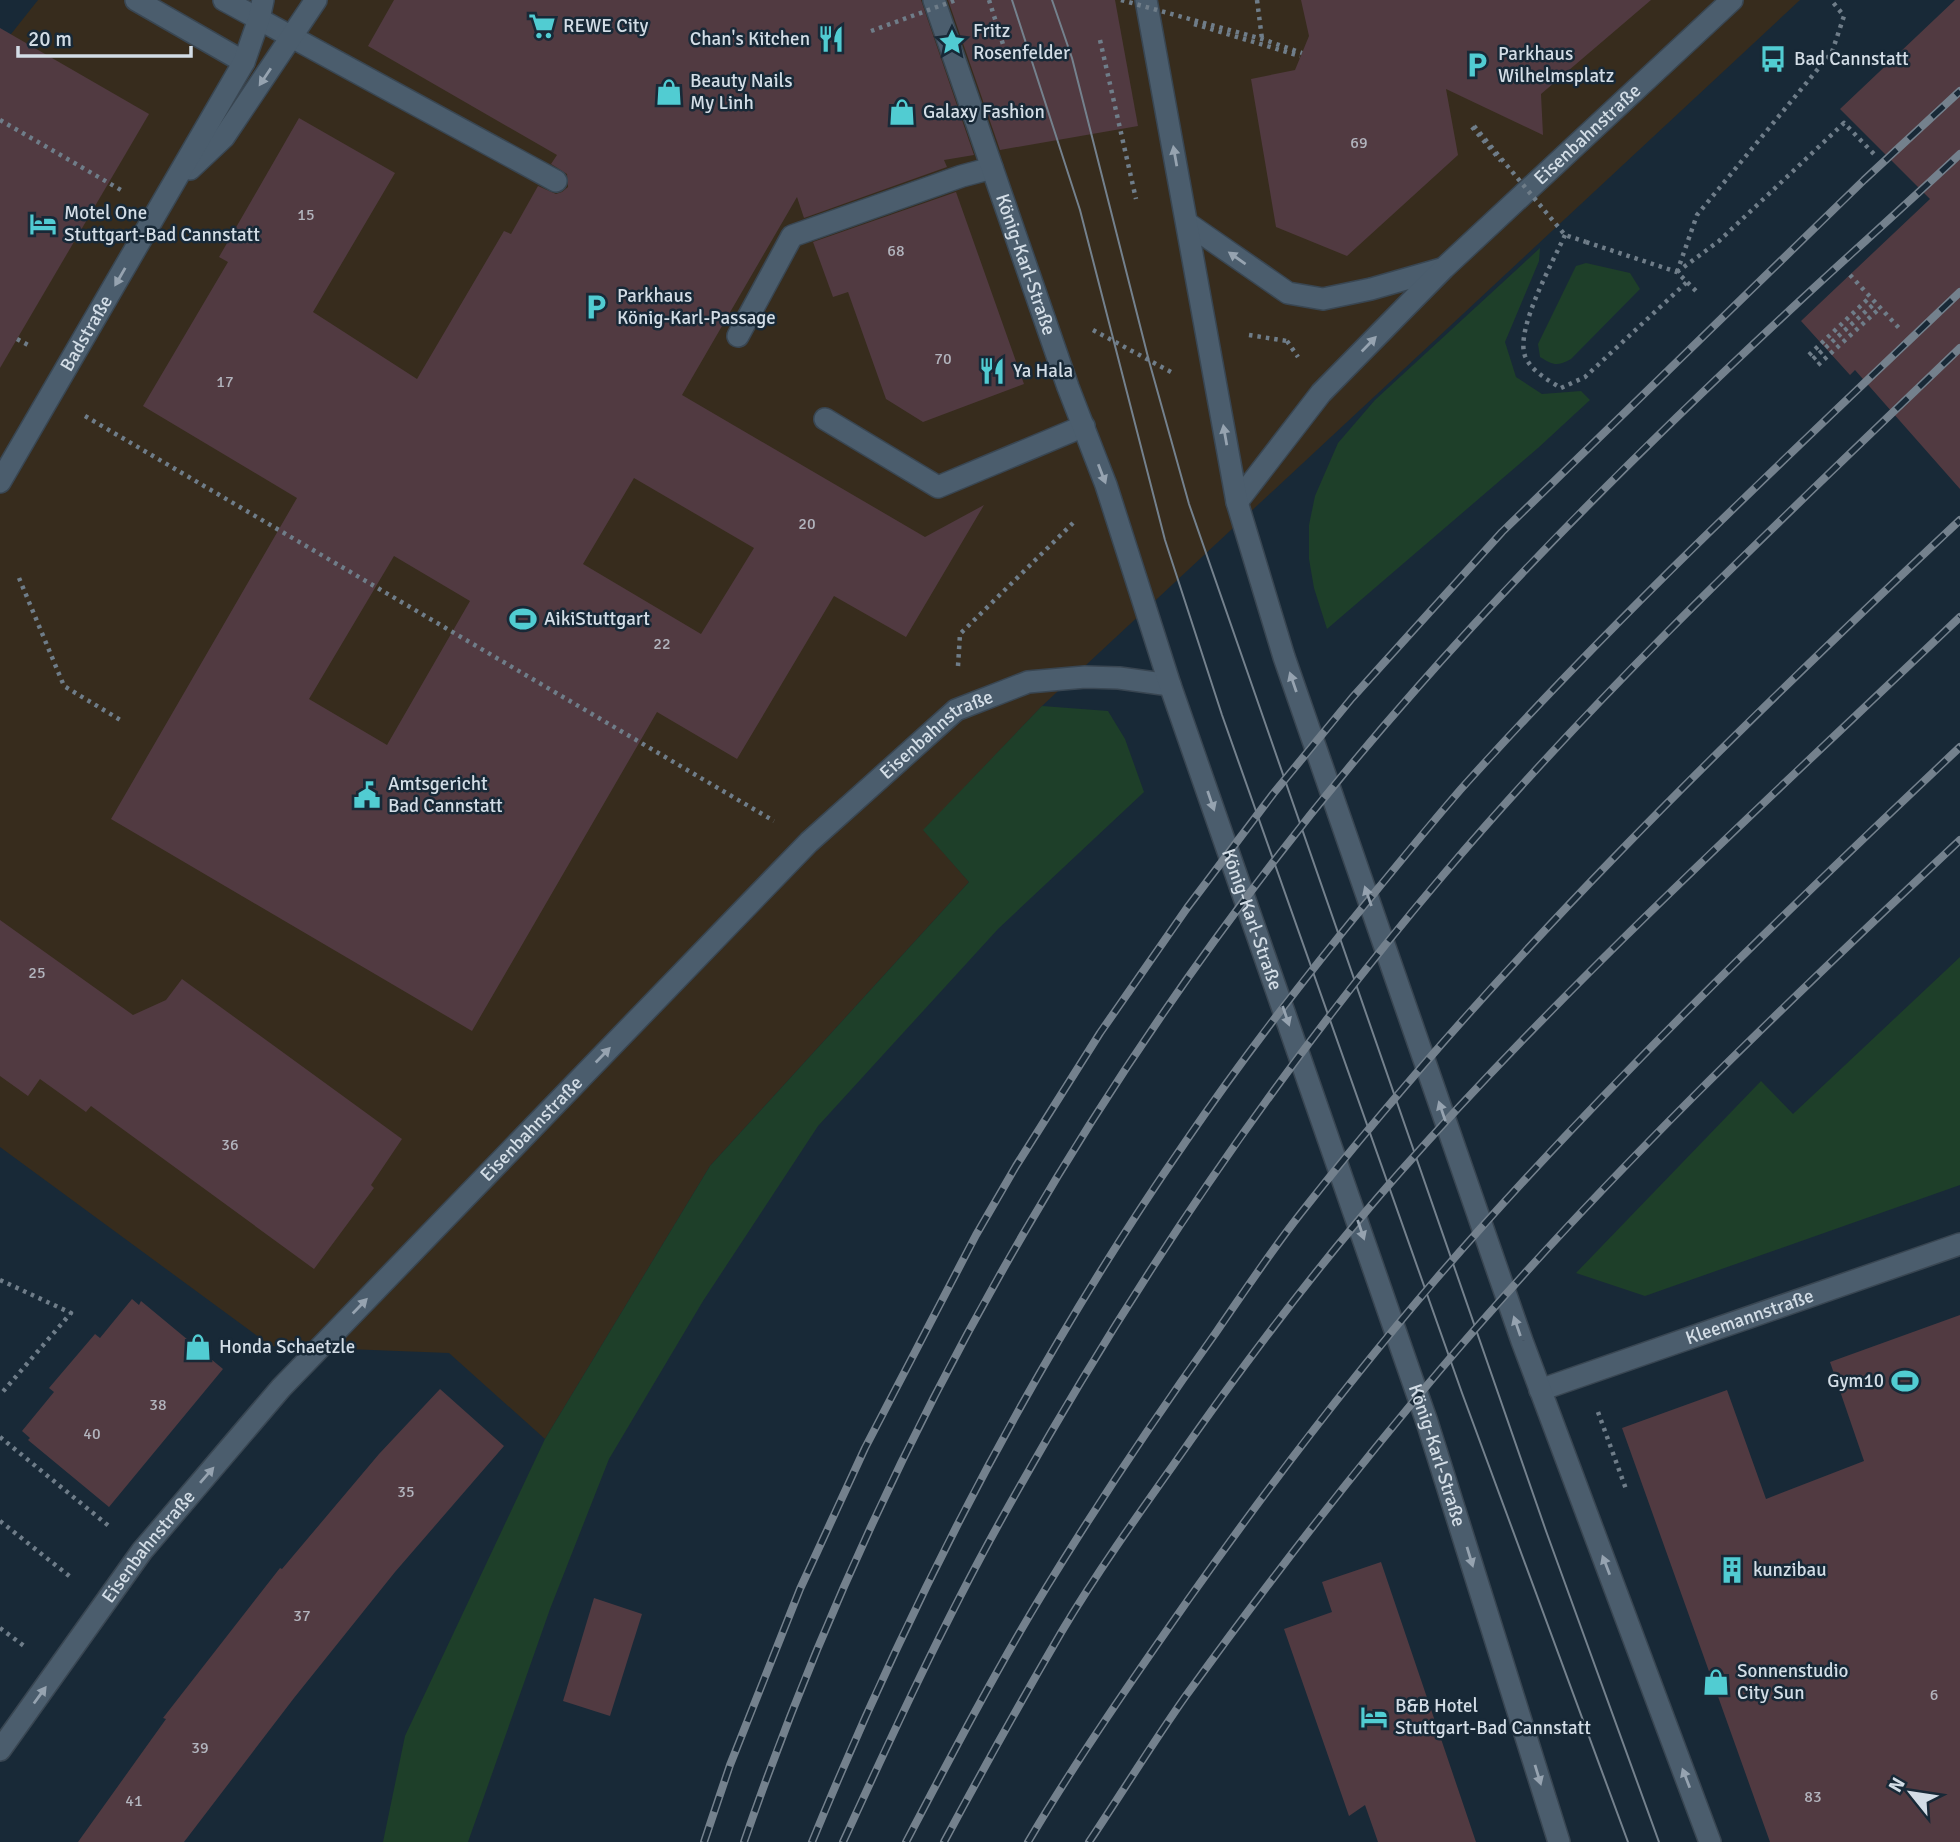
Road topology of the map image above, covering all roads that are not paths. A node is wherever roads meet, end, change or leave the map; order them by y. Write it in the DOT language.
graph roads {
  1 [pos="136,0"];
  2 [pos="224,0"];
  3 [pos="316,0"];
  4 [pos="934,0"];
  5 [pos="1732,0"];
  6 [pos="1147,5"];
  7 [pos="261,9"];
  8 [pos="292,38"];
  9 [pos="244,62"];
  10 [pos="992,168"];
  11 [pos="556,181"];
  12 [pos="174,185"];
  13 [pos="1187,223"];
  14 [pos="1444,268"];
  15 [pos="738,335"];
  16 [pos="825,419"];
  17 [pos="1083,426"];
  18 [pos="0,482"];
  19 [pos="1237,502"];
  20 [pos="1170,685"];
  21 [pos="1960,1244"];
  22 [pos="1540,1390"];
  23 [pos="0,1750"];
  24 [pos="1559,1842"];
  25 [pos="1710,1842"];
  1 -- 9 [label="street"];
  2 -- 7 [label="street"];
  3 -- 8 [label="street, Badstraße"];
  4 -- 10 [label="street, König-Karl-Straße"];
  5 -- 14 [label="street, Eisenbahnstraße"];
  13 -- 6 [label="street, one-way"];
  7 -- 8 [label="street"];
  7 -- 9 [label="street, Badstraße"];
  8 -- 11 [label="street"];
  8 -- 12 [label="street, Badstraße, one-way"];
  9 -- 12 [label="street, Badstraße"];
  10 -- 15 [label="street"];
  10 -- 17 [label="street, König-Karl-Straße"];
  12 -- 18 [label="street, Badstraße, one-way"];
  14 -- 13 [label="street, Eisenbahnstraße, one-way"];
  19 -- 13 [label="street, one-way"];
  19 -- 14 [label="street, Eisenbahnstraße, one-way"];
  16 -- 17 [label="street"];
  17 -- 20 [label="street, König-Karl-Straße, one-way"];
  22 -- 19 [label="street, one-way"];
  23 -- 20 [label="street, Eisenbahnstraße, one-way"];
  20 -- 24 [label="street, König-Karl-Straße, one-way"];
  21 -- 22 [label="street, Kleemannstraße"];
  25 -- 22 [label="street, one-way"];
}
